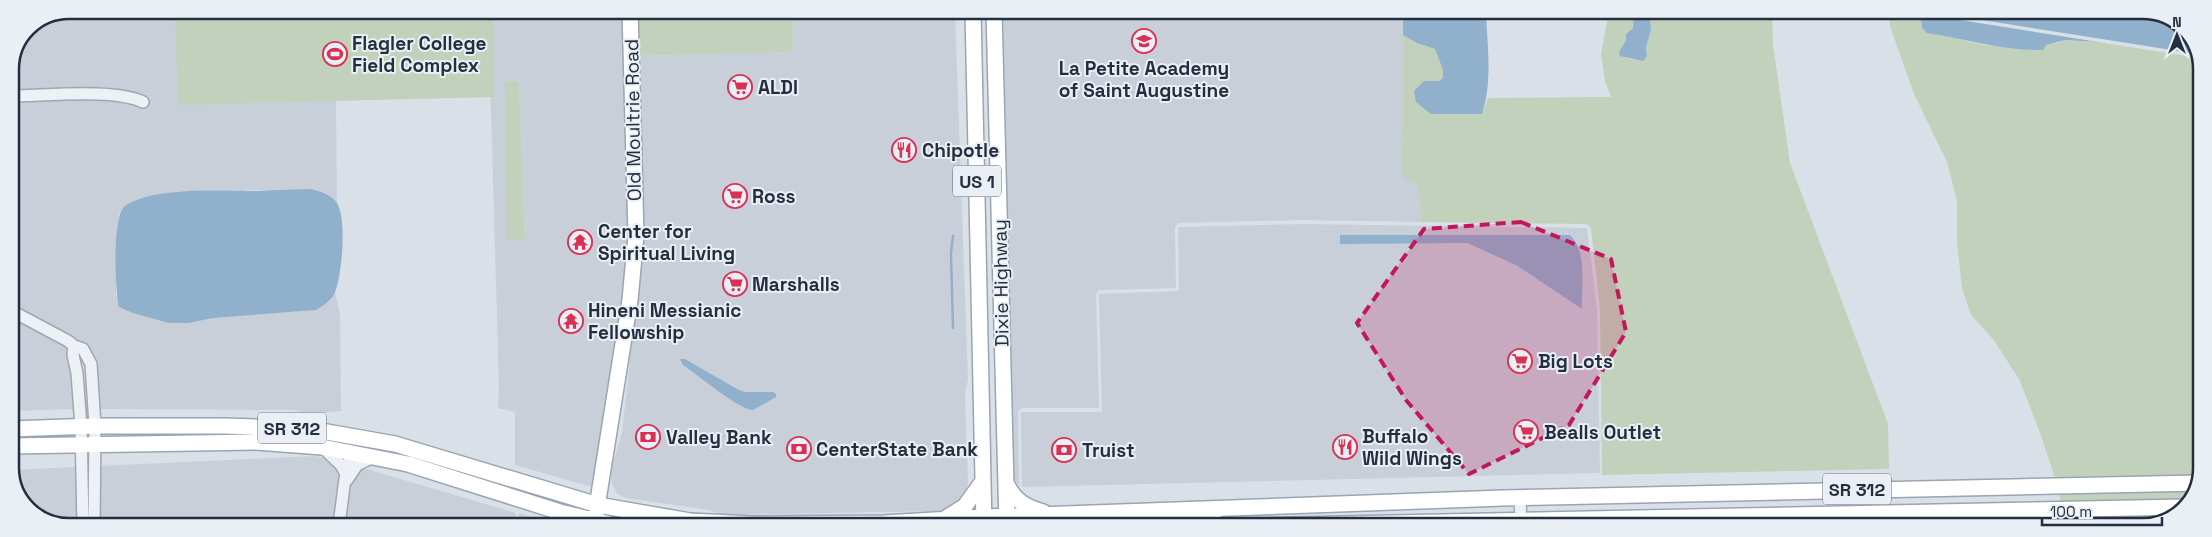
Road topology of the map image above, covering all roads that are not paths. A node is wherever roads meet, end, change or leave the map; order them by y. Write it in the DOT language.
graph roads {
  1 [pos="630,19"];
  2 [pos="973,19"];
  3 [pos="975,19"];
  4 [pos="988,19"];
  5 [pos="994,19"];
  6 [pos="973,26"];
  7 [pos="19,96"];
  8 [pos="143,102"];
  9 [pos="998,165"];
  10 [pos="19,315"];
  11 [pos="88,427"];
  12 [pos="19,429"];
  13 [pos="89,444"];
  14 [pos="395,444"];
  15 [pos="19,446"];
  16 [pos="322,447"];
  17 [pos="354,452"];
  18 [pos="376,457"];
  19 [pos="346,478"];
  20 [pos="983,480"];
  21 [pos="1005,480"];
  22 [pos="2190,483"];
  23 [pos="1520,497"];
  24 [pos="598,505"];
  25 [pos="1244,507"];
  26 [pos="2175,507"];
  27 [pos="1054,515"];
  28 [pos="84,518"];
  29 [pos="94,518"];
  30 [pos="339,518"];
  31 [pos="577,518"];
  32 [pos="596,518"];
  33 [pos="673,518"];
  34 [pos="943,518"];
  35 [pos="984,518"];
  36 [pos="1007,518"];
  37 [pos="1030,518"];
  38 [pos="1198,518"];
  39 [pos="1521,518"];
  40 [pos="1724,518"];
  1 -- 24 [label="main road, Old Moultrie Road"];
  2 -- 6 [label="main road, Dixie Highway / US 1"];
  3 -- 6 [label="main road"];
  4 -- 9 [label="main road"];
  5 -- 9 [label="main road, Dixie Highway / US 1"];
  6 -- 20 [label="main road, Dixie Highway / US 1"];
  7 -- 8 [label="street"];
  9 -- 21 [label="main road, Dixie Highway / US 1"];
  10 -- 11 [label="street"];
  11 -- 12 [label="main road, SR 312"];
  11 -- 13 [label="street"];
  11 -- 14 [label="main road, SR 312"];
  13 -- 15 [label="main road, SR 312"];
  13 -- 16 [label="main road, SR 312"];
  13 -- 28 [label="street"];
  13 -- 29 [label="street"];
  14 -- 17 [label="main road"];
  14 -- 24 [label="main road, SR 312"];
  16 -- 17 [label="main road, SR 312"];
  16 -- 19 [label="street"];
  17 -- 18 [label="main road, SR 312"];
  17 -- 19 [label="street"];
  18 -- 19 [label="street"];
  18 -- 31 [label="main road, SR 312"];
  19 -- 30 [label="street"];
  20 -- 34 [label="main road"];
  20 -- 35 [label="main road, Dixie Highway / US 1"];
  21 -- 27 [label="main road"];
  21 -- 36 [label="main road, Dixie Highway / US 1"];
  22 -- 23 [label="main road, SR 312"];
  23 -- 25 [label="main road, SR 312"];
  23 -- 39 [label="street"];
  24 -- 32 [label="main road, Old Moultrie Road"];
  24 -- 33 [label="main road, SR 312"];
  25 -- 27 [label="main road, SR 312"];
  25 -- 38 [label="main road"];
  26 -- 40 [label="main road, SR 312"];
  27 -- 37 [label="main road, SR 312"];
}
